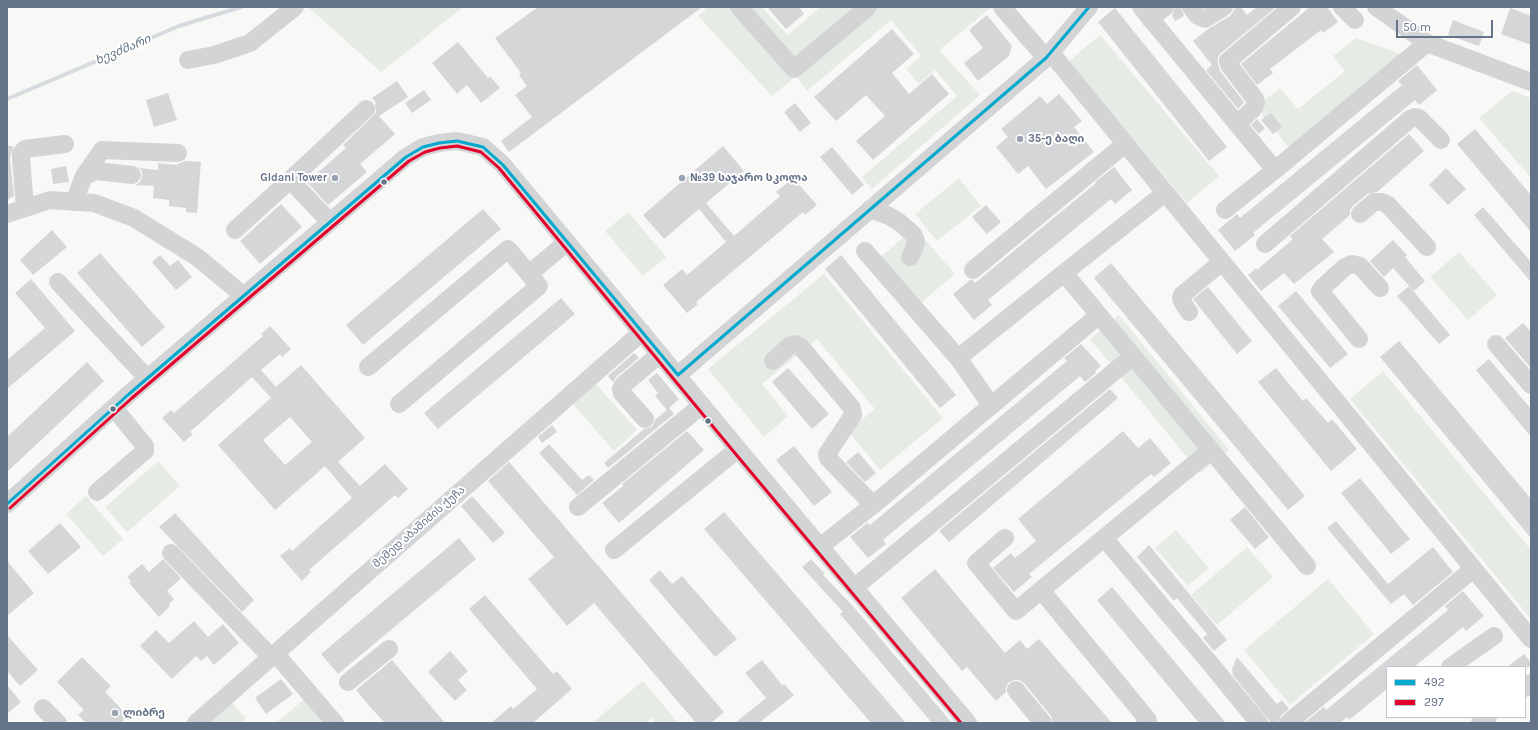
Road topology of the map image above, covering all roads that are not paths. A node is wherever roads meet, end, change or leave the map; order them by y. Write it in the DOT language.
graph roads {
  1 [pos="295,7"];
  2 [pos="739,7"];
  3 [pos="1002,7"];
  4 [pos="1089,7"];
  5 [pos="1165,7"];
  6 [pos="1191,7"];
  7 [pos="1224,7"];
  8 [pos="1292,7"];
  9 [pos="1342,7"];
  10 [pos="1376,7"];
  11 [pos="858,10"];
  12 [pos="1146,13"];
  13 [pos="1355,20"];
  14 [pos="1427,43"];
  15 [pos="1048,55"];
  16 [pos="188,60"];
  17 [pos="1531,82"];
  18 [pos="366,109"];
  19 [pos="1237,124"];
  20 [pos="1442,140"];
  21 [pos="65,144"];
  22 [pos="1125,144"];
  23 [pos="178,153"];
  24 [pos="1275,170"];
  25 [pos="132,175"];
  26 [pos="84,176"];
  27 [pos="290,180"];
  28 [pos="1166,193"];
  29 [pos="74,202"];
  30 [pos="25,208"];
  31 [pos="870,209"];
  32 [pos="1225,210"];
  33 [pos="7,214"];
  34 [pos="1360,214"];
  35 [pos="330,222"];
  36 [pos="235,230"];
  37 [pos="567,242"];
  38 [pos="1265,244"];
  39 [pos="1427,247"];
  40 [pos="865,251"];
  41 [pos="910,257"];
  42 [pos="1222,262"];
  43 [pos="972,270"];
  44 [pos="1064,273"];
  45 [pos="529,274"];
  46 [pos="58,282"];
  47 [pos="1380,288"];
  48 [pos="244,296"];
  49 [pos="1190,312"];
  50 [pos="1099,315"];
  51 [pos="642,332"];
  52 [pos="1359,339"];
  53 [pos="1496,344"];
  54 [pos="660,354"];
  55 [pos="1133,356"];
  56 [pos="958,358"];
  57 [pos="773,361"];
  58 [pos="368,367"];
  59 [pos="678,374"];
  60 [pos="147,378"];
  61 [pos="1531,385"];
  62 [pos="399,404"];
  63 [pos="702,405"];
  64 [pos="991,405"];
  65 [pos="114,408"];
  66 [pos="645,419"];
  67 [pos="738,449"];
  68 [pos="1212,450"];
  69 [pos="97,492"];
  70 [pos="7,504"];
  71 [pos="873,505"];
  72 [pos="578,507"];
  73 [pos="1006,538"];
  74 [pos="1104,538"];
  75 [pos="821,546"];
  76 [pos="614,550"];
  77 [pos="171,553"];
  78 [pos="1307,566"];
  79 [pos="1473,568"];
  80 [pos="855,587"];
  81 [pos="1041,590"];
  82 [pos="1494,636"];
  83 [pos="1531,640"];
  84 [pos="389,649"];
  85 [pos="273,655"];
  86 [pos="1451,666"];
  87 [pos="348,682"];
  88 [pos="1016,690"];
  89 [pos="43,708"];
  90 [pos="58,723"];
  91 [pos="196,723"];
  92 [pos="334,723"];
  93 [pos="968,723"];
  94 [pos="1043,723"];
  95 [pos="1145,723"];
  96 [pos="1259,723"];
  97 [pos="1288,723"];
  1 -- 16 [label="street"];
  2 -- 11 [label="street"];
  3 -- 15 [label="street"];
  4 -- 15 [label="street"];
  5 -- 12 [label="street"];
  6 -- 7 [label="street"];
  8 -- 19 [label="street"];
  9 -- 13 [label="street"];
  10 -- 14 [label="street"];
  12 -- 19 [label="street"];
  14 -- 17 [label="street"];
  14 -- 24 [label="street"];
  15 -- 22 [label="street"];
  15 -- 31 [label="street"];
  18 -- 27 [label="street"];
  19 -- 24 [label="street"];
  20 -- 38 [label="street"];
  21 -- 30 [label="street"];
  22 -- 28 [label="street"];
  22 -- 43 [label="street"];
  23 -- 26 [label="street"];
  24 -- 32 [label="street"];
  25 -- 26 [label="street"];
  26 -- 29 [label="street"];
  27 -- 35 [label="street"];
  27 -- 36 [label="street"];
  28 -- 42 [label="street"];
  28 -- 44 [label="street"];
  29 -- 30 [label="street"];
  29 -- 48 [label="street"];
  30 -- 33 [label="street"];
  31 -- 41 [label="street"];
  31 -- 59 [label="street"];
  34 -- 39 [label="street"];
  35 -- 37 [label="street"];
  35 -- 48 [label="street"];
  37 -- 45 [label="street"];
  37 -- 51 [label="street"];
  40 -- 56 [label="street"];
  42 -- 49 [label="street"];
  42 -- 79 [label="street"];
  44 -- 50 [label="street"];
  44 -- 56 [label="street"];
  45 -- 58 [label="street"];
  45 -- 62 [label="street"];
  46 -- 60 [label="street"];
  47 -- 52 [label="street"];
  48 -- 60 [label="street"];
  50 -- 55 [label="street"];
  50 -- 64 [label="street"];
  51 -- 54 [label="street"];
  51 -- 85 [label="street, მემედ აბაშიძის ქუჩა"];
  53 -- 61 [label="street"];
  54 -- 59 [label="street"];
  54 -- 66 [label="street"];
  55 -- 68 [label="street"];
  55 -- 80 [label="street"];
  56 -- 64 [label="street"];
  57 -- 71 [label="street"];
  59 -- 63 [label="street"];
  60 -- 65 [label="street"];
  63 -- 67 [label="street"];
  63 -- 72 [label="street"];
  64 -- 71 [label="street"];
  65 -- 69 [label="street"];
  65 -- 70 [label="street"];
  67 -- 75 [label="street"];
  67 -- 76 [label="street"];
  68 -- 74 [label="street"];
  68 -- 78 [label="street"];
  71 -- 75 [label="street"];
  73 -- 81 [label="street"];
  74 -- 81 [label="street"];
  74 -- 96 [label="street"];
  75 -- 80 [label="street"];
  77 -- 85 [label="street"];
  79 -- 83 [label="street"];
  79 -- 97 [label="street"];
  80 -- 93 [label="street"];
  81 -- 95 [label="street"];
  82 -- 86 [label="street"];
  84 -- 87 [label="street"];
  85 -- 91 [label="street, მემედ აბაშიძის ქუჩა"];
  85 -- 92 [label="street"];
  88 -- 94 [label="street"];
  89 -- 90 [label="street"];
}
